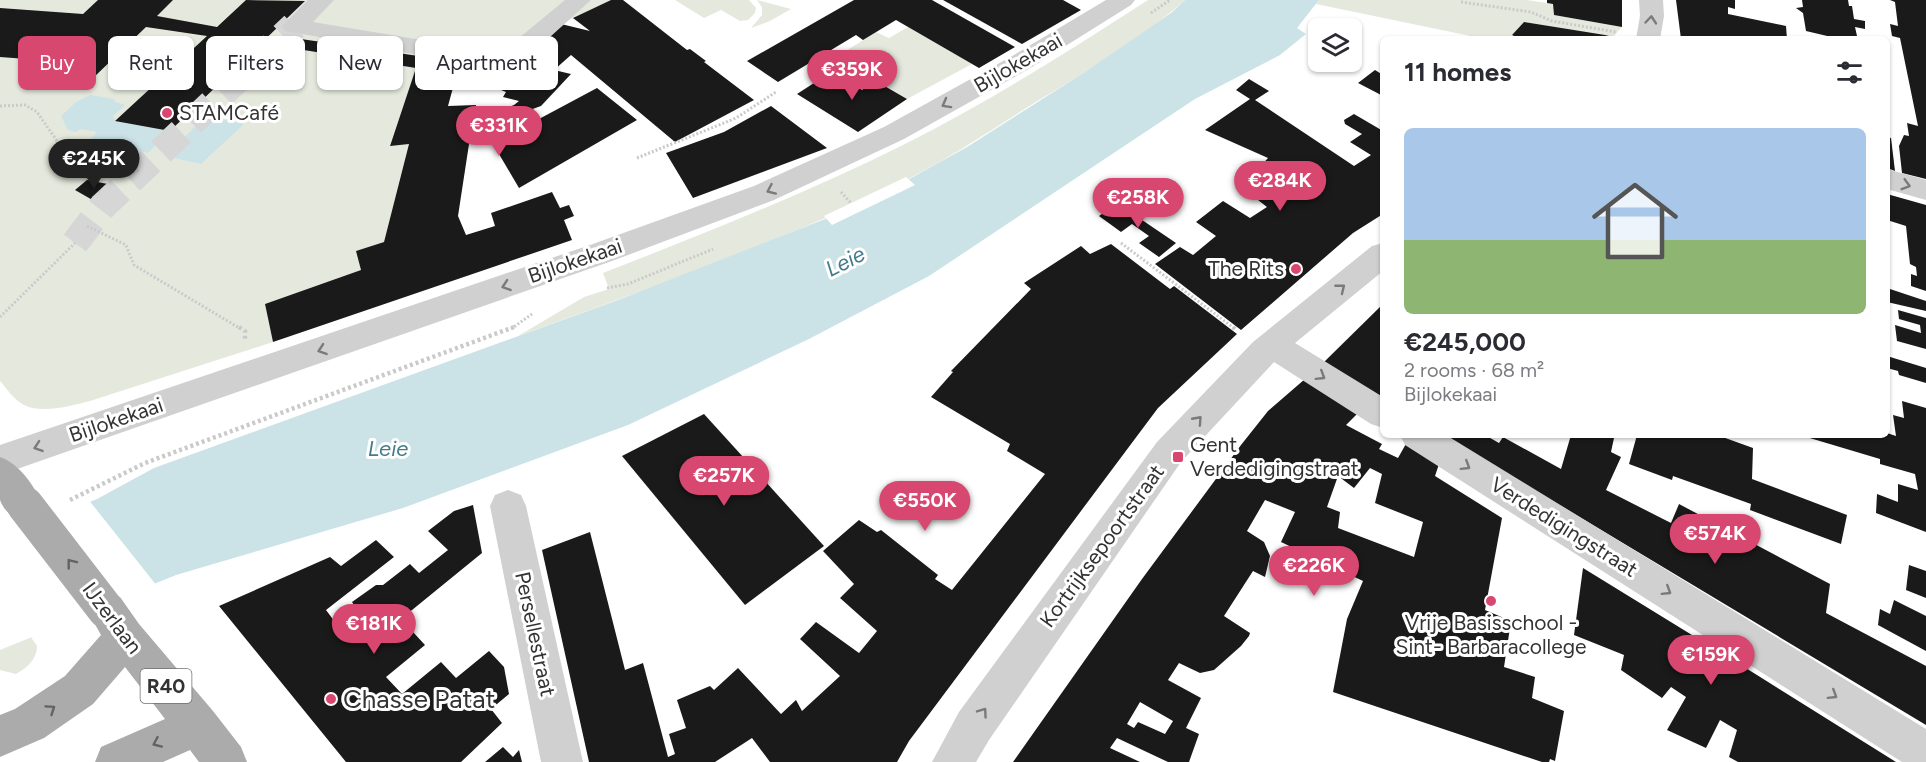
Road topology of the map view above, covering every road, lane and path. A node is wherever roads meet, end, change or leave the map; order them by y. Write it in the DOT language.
graph roads {
  1 [pos="322,0"];
  2 [pos="579,0"];
  3 [pos="1123,0"];
  4 [pos="1651,0"];
  5 [pos="1461,2"];
  6 [pos="1591,28"];
  7 [pos="1649,36"];
  8 [pos="776,92"];
  9 [pos="0,106"];
  10 [pos="637,158"];
  11 [pos="139,171"];
  12 [pos="1890,180"];
  13 [pos="1926,190"];
  14 [pos="87,226"];
  15 [pos="75,243"];
  16 [pos="1121,243"];
  17 [pos="1380,256"];
  18 [pos="539,309"];
  19 [pos="0,317"];
  20 [pos="1268,348"];
  21 [pos="248,375"];
  22 [pos="1380,412"];
  23 [pos="1422,438"];
  24 [pos="0,460"];
  25 [pos="0,472"];
  26 [pos="65,502"];
  27 [pos="508,506"];
  28 [pos="116,624"];
  29 [pos="198,725"];
  30 [pos="0,736"];
  31 [pos="1926,753"];
  32 [pos="116,762"];
  33 [pos="226,762"];
  34 [pos="562,762"];
  35 [pos="953,762"];
  1 -- 2 [label="street"];
  3 -- 21 [label="street, Bijlokekaai, one-way"];
  7 -- 4 [label="street, one-way"];
  5 -- 6 [label="path"];
  8 -- 10 [label="path"];
  9 -- 11 [label="path"];
  12 -- 13 [label="street, one-way"];
  14 -- 21 [label="path"];
  15 -- 19 [label="path"];
  16 -- 20 [label="path"];
  20 -- 17 [label="street, Kortrijksepoortstraat, one-way"];
  18 -- 26 [label="path"];
  20 -- 22 [label="street, one-way"];
  35 -- 20 [label="street, Kortrijksepoortstraat, one-way"];
  21 -- 24 [label="street, Bijlokekaai, one-way"];
  23 -- 31 [label="street, Verdedigingstraat, one-way"];
  28 -- 25 [label="main road, IJzerlaan / R40, one-way, bridge"];
  27 -- 34 [label="street, Persellestraat"];
  28 -- 29 [label="main road, IJzerlaan / R40"];
  30 -- 28 [label="main road, one-way"];
  29 -- 32 [label="main road, one-way"];
  29 -- 33 [label="main road, IJzerlaan / R40"];
}
